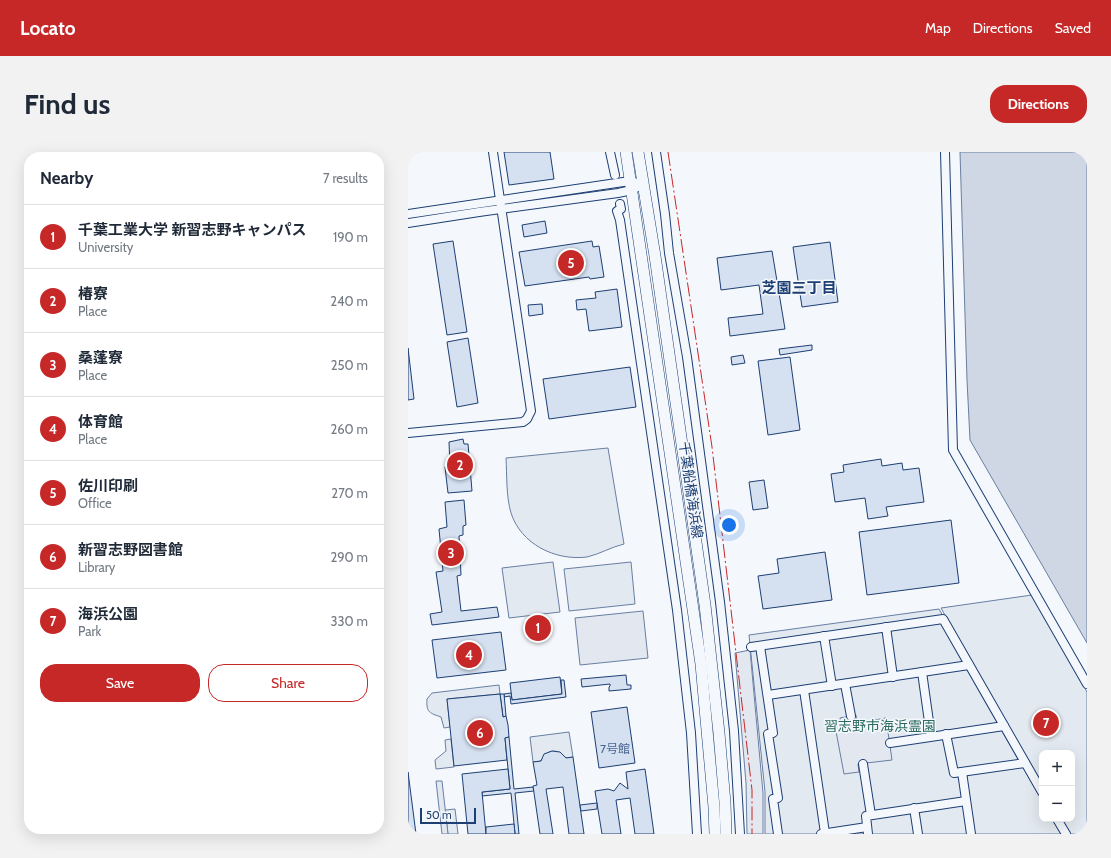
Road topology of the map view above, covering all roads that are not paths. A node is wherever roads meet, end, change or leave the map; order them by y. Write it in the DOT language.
graph roads {
  1 [pos="493,152"];
  2 [pos="610,152"];
  3 [pos="626,152"];
  4 [pos="638,152"];
  5 [pos="656,152"];
  6 [pos="945,152"];
  7 [pos="615,175"];
  8 [pos="643,184"];
  9 [pos="631,186"];
  10 [pos="620,204"];
  11 [pos="501,205"];
  12 [pos="408,214"];
  13 [pos="408,223"];
  14 [pos="408,433"];
  15 [pos="886,627"];
  16 [pos="824,636"];
  17 [pos="760,646"];
  18 [pos="751,647"];
  19 [pos="969,665"];
  20 [pos="922,672"];
  21 [pos="893,677"];
  22 [pos="845,684"];
  23 [pos="1087,684"];
  24 [pos="832,686"];
  25 [pos="804,690"];
  26 [pos="768,696"];
  27 [pos="851,716"];
  28 [pos="1004,726"];
  29 [pos="946,734"];
  30 [pos="931,736"];
  31 [pos="890,743"];
  32 [pos="1025,763"];
  33 [pos="863,764"];
  34 [pos="962,772"];
  35 [pos="1039,787"];
  36 [pos="966,801"];
  37 [pos="914,808"];
  38 [pos="871,815"];
  39 [pos="1059,822"];
  40 [pos="868,831"];
  41 [pos="697,834"];
  42 [pos="715,834"];
  43 [pos="726,834"];
  44 [pos="740,834"];
  45 [pos="778,834"];
  46 [pos="822,834"];
  47 [pos="918,834"];
  48 [pos="971,834"];
  49 [pos="1066,834"];
  1 -- 11 [label="street"];
  2 -- 7 [label="street"];
  3 -- 9 [label="main road, 千葉船橋海浜線"];
  4 -- 8 [label="main road, 千葉船橋海浜線"];
  5 -- 44 [label="street"];
  6 -- 23 [label="street"];
  8 -- 9 [label="street"];
  8 -- 43 [label="main road, 千葉船橋海浜線"];
  9 -- 11 [label="street"];
  9 -- 42 [label="main road, 千葉船橋海浜線"];
  10 -- 41 [label="street"];
  11 -- 12 [label="street"];
  11 -- 13 [label="street"];
  11 -- 14 [label="street"];
  15 -- 16 [label="street"];
  15 -- 19 [label="street"];
  15 -- 21 [label="street"];
  16 -- 17 [label="street"];
  16 -- 24 [label="street"];
  17 -- 18 [label="street"];
  17 -- 26 [label="street"];
  19 -- 20 [label="street"];
  19 -- 28 [label="street"];
  20 -- 21 [label="street"];
  20 -- 30 [label="street"];
  21 -- 22 [label="street"];
  22 -- 24 [label="street"];
  22 -- 27 [label="street"];
  24 -- 25 [label="street"];
  25 -- 26 [label="street"];
  25 -- 46 [label="street"];
  26 -- 45 [label="street"];
  28 -- 29 [label="street"];
  28 -- 32 [label="street"];
  29 -- 30 [label="street"];
  29 -- 34 [label="street"];
  30 -- 31 [label="street"];
  32 -- 34 [label="street"];
  32 -- 35 [label="street"];
  33 -- 38 [label="street"];
  34 -- 36 [label="street"];
  36 -- 37 [label="street"];
  36 -- 48 [label="street"];
  37 -- 38 [label="street"];
  37 -- 47 [label="street"];
  38 -- 40 [label="street"];
  39 -- 49 [label="street"];
  40 -- 46 [label="street"];
}
